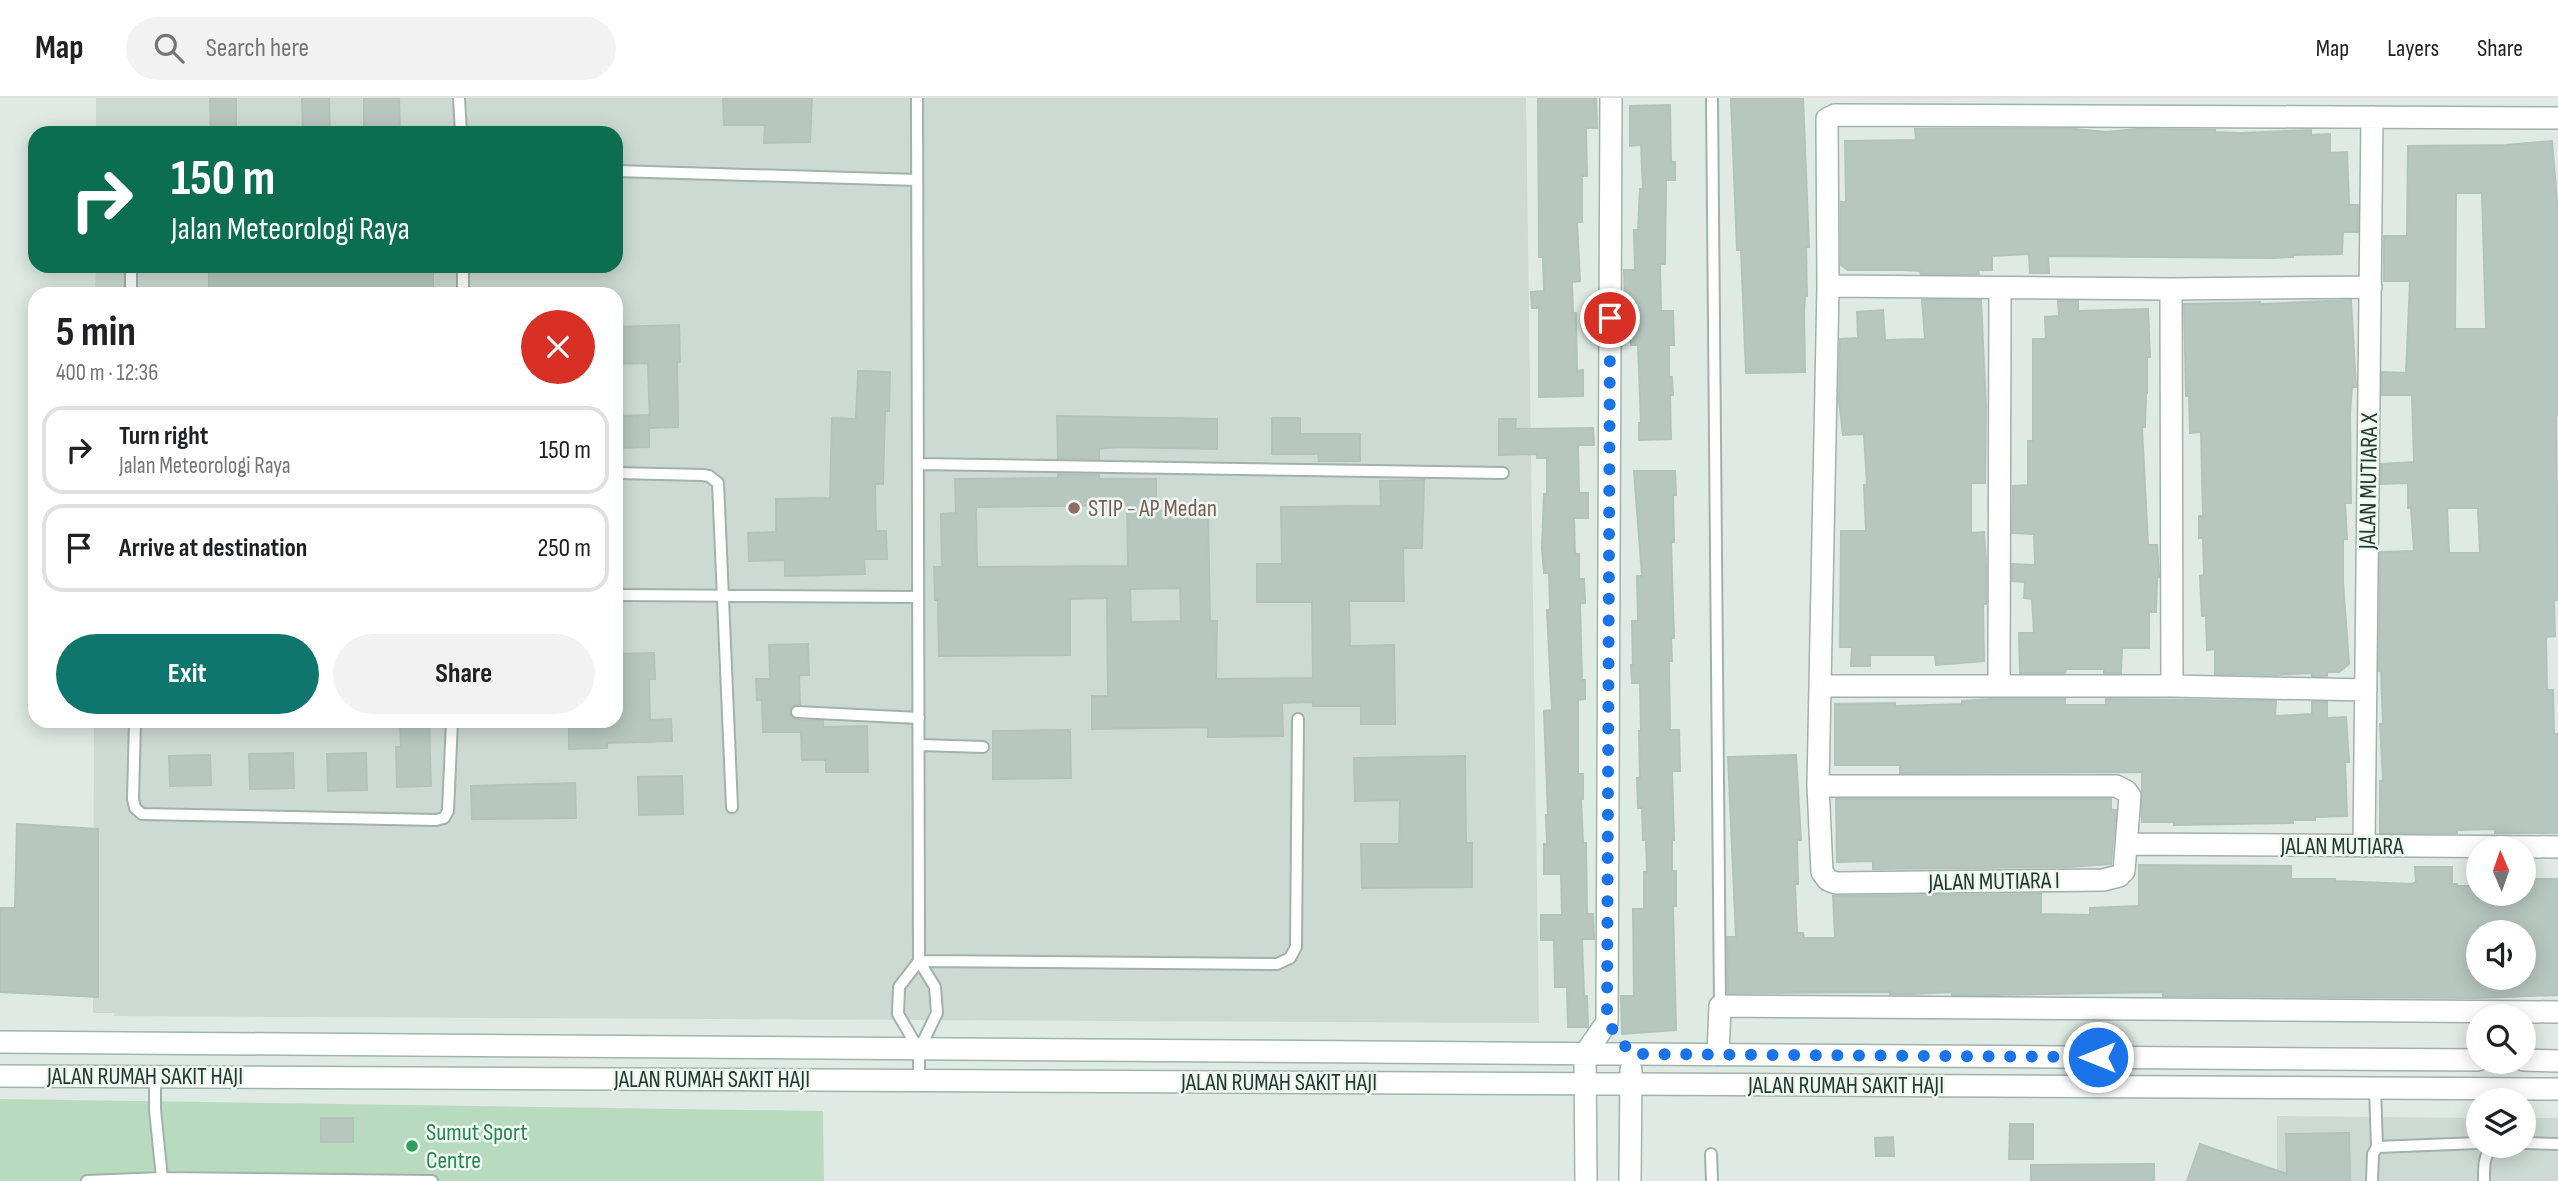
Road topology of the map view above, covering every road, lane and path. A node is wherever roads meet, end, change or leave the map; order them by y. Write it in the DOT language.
graph roads {
  1 [pos="459,98"];
  2 [pos="917,98"];
  3 [pos="1611,98"];
  4 [pos="1712,98"];
  5 [pos="2372,117"];
  6 [pos="2558,118"];
  7 [pos="460,126"];
  8 [pos="623,172"];
  9 [pos="917,180"];
  10 [pos="1828,286"];
  11 [pos="2371,287"];
  12 [pos="2000,289"];
  13 [pos="2171,289"];
  14 [pos="918,464"];
  15 [pos="623,473"];
  16 [pos="1503,473"];
  17 [pos="623,595"];
  18 [pos="723,596"];
  19 [pos="918,597"];
  20 [pos="1999,685"];
  21 [pos="1820,686"];
  22 [pos="2172,686"];
  23 [pos="2366,690"];
  24 [pos="797,712"];
  25 [pos="919,718"];
  26 [pos="1298,719"];
  27 [pos="135,728"];
  28 [pos="452,728"];
  29 [pos="920,745"];
  30 [pos="983,747"];
  31 [pos="1818,786"];
  32 [pos="732,807"];
  33 [pos="2127,844"];
  34 [pos="2364,846"];
  35 [pos="2558,847"];
  36 [pos="919,961"];
  37 [pos="1720,1006"];
  38 [pos="2558,1012"];
  39 [pos="1607,1022"];
  40 [pos="0,1042"];
  41 [pos="919,1050"];
  42 [pos="1585,1054"];
  43 [pos="1631,1054"];
  44 [pos="1718,1055"];
  45 [pos="2466,1060"];
  46 [pos="2536,1060"];
  47 [pos="2558,1061"];
  48 [pos="0,1076"];
  49 [pos="155,1076"];
  50 [pos="919,1080"];
  51 [pos="1585,1084"];
  52 [pos="1631,1084"];
  53 [pos="2375,1088"];
  54 [pos="2558,1089"];
  55 [pos="2466,1143"];
  56 [pos="2536,1143"];
  57 [pos="2558,1144"];
  58 [pos="2377,1147"];
  59 [pos="1711,1154"];
  60 [pos="2486,1158"];
  61 [pos="162,1178"];
  62 [pos="87,1181"];
  63 [pos="432,1181"];
  64 [pos="1586,1181"];
  65 [pos="1630,1181"];
  66 [pos="1712,1181"];
  67 [pos="2372,1181"];
  68 [pos="2484,1181"];
  1 -- 7 [label="lane"];
  2 -- 9 [label="lane"];
  3 -- 39 [label="street"];
  4 -- 37 [label="lane"];
  5 -- 6 [label="street"];
  5 -- 10 [label="street"];
  5 -- 11 [label="street, JALAN MUTIARA X"];
  8 -- 9 [label="lane"];
  9 -- 14 [label="lane"];
  10 -- 12 [label="street"];
  10 -- 21 [label="street"];
  11 -- 13 [label="street"];
  11 -- 23 [label="street, JALAN MUTIARA X"];
  12 -- 13 [label="street"];
  12 -- 20 [label="street"];
  13 -- 22 [label="street"];
  14 -- 16 [label="lane"];
  14 -- 19 [label="lane"];
  15 -- 18 [label="lane"];
  17 -- 18 [label="lane"];
  18 -- 19 [label="lane"];
  18 -- 32 [label="lane"];
  19 -- 25 [label="lane"];
  20 -- 21 [label="street"];
  20 -- 22 [label="street"];
  21 -- 31 [label="street"];
  22 -- 23 [label="street"];
  23 -- 34 [label="street, JALAN MUTIARA X"];
  24 -- 25 [label="lane"];
  25 -- 29 [label="lane"];
  26 -- 36 [label="lane"];
  27 -- 28 [label="lane"];
  29 -- 30 [label="lane"];
  29 -- 36 [label="lane"];
  31 -- 33 [label="street"];
  31 -- 33 [label="street, JALAN MUTIARA I"];
  33 -- 34 [label="street, JALAN MUTIARA"];
  34 -- 35 [label="street, JALAN MUTIARA"];
  36 -- 41 [label="lane"];
  36 -- 41 [label="lane"];
  37 -- 38 [label="street"];
  37 -- 44 [label="street"];
  39 -- 42 [label="street"];
  39 -- 43 [label="street"];
  40 -- 41 [label="street, JALAN RUMAH SAKIT HAJI"];
  41 -- 42 [label="street, JALAN RUMAH SAKIT HAJI"];
  41 -- 50 [label="lane"];
  42 -- 43 [label="street, JALAN RUMAH SAKIT HAJI"];
  42 -- 51 [label="street"];
  43 -- 44 [label="street, JALAN RUMAH SAKIT HAJI"];
  43 -- 52 [label="street"];
  44 -- 45 [label="street, JALAN RUMAH SAKIT HAJI"];
  46 -- 47 [label="street"];
  48 -- 49 [label="street, JALAN RUMAH SAKIT HAJI"];
  49 -- 50 [label="street, JALAN RUMAH SAKIT HAJI"];
  49 -- 61 [label="lane"];
  50 -- 51 [label="street, JALAN RUMAH SAKIT HAJI"];
  51 -- 52 [label="street, JALAN RUMAH SAKIT HAJI"];
  51 -- 64 [label="street"];
  52 -- 53 [label="street, JALAN RUMAH SAKIT HAJI"];
  52 -- 65 [label="street"];
  53 -- 54 [label="street, JALAN RUMAH SAKIT HAJI"];
  53 -- 58 [label="lane"];
  55 -- 58 [label="lane"];
  56 -- 57 [label="lane"];
  58 -- 67 [label="lane"];
  59 -- 66 [label="lane"];
  60 -- 68 [label="lane"];
  61 -- 62 [label="lane"];
  61 -- 63 [label="lane"];
}
